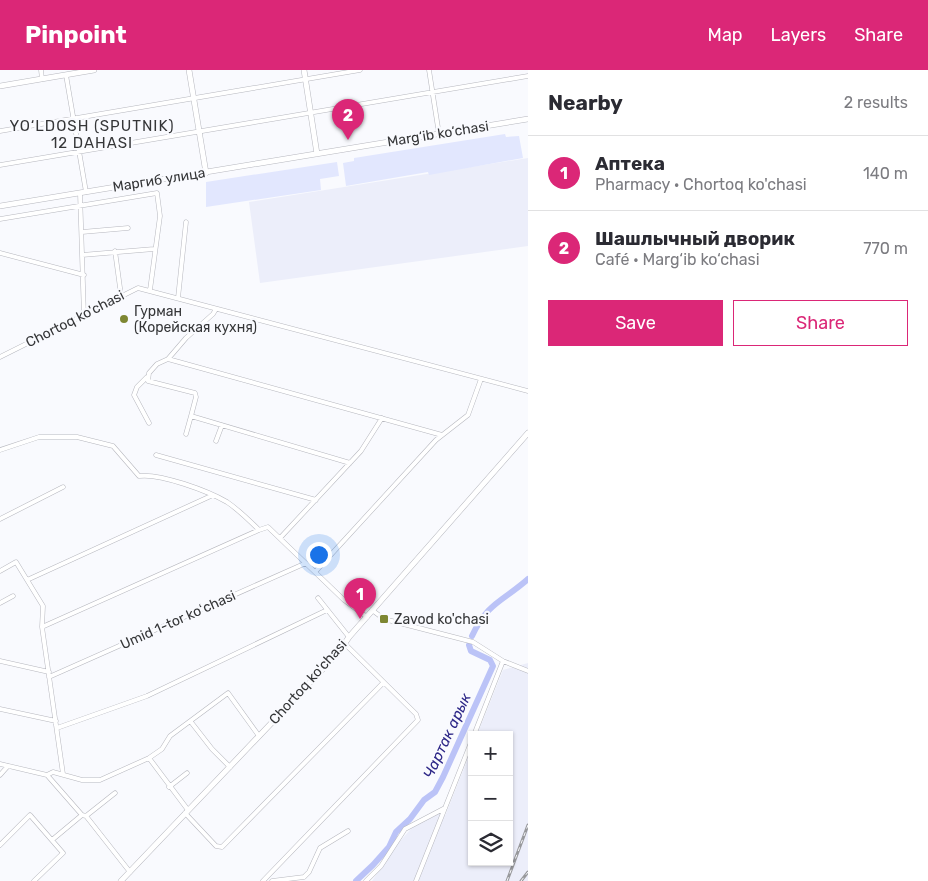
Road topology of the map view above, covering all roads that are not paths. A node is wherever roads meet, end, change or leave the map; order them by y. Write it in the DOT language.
graph roads {
  1 [pos="41,70"];
  2 [pos="94,70"];
  3 [pos="189,70"];
  4 [pos="304,70"];
  5 [pos="360,70"];
  6 [pos="429,70"];
  7 [pos="66,75"];
  8 [pos="528,76"];
  9 [pos="42,79"];
  10 [pos="306,79"];
  11 [pos="0,86"];
  12 [pos="432,92"];
  13 [pos="194,98"];
  14 [pos="311,112"];
  15 [pos="74,119"];
  16 [pos="528,119"];
  17 [pos="0,131"];
  18 [pos="200,133"];
  19 [pos="439,134"];
  20 [pos="80,152"];
  21 [pos="317,154"];
  22 [pos="0,165"];
  23 [pos="206,173"];
  24 [pos="83,193"];
  25 [pos="0,206"];
  26 [pos="81,207"];
  27 [pos="0,219"];
  28 [pos="186,222"];
  29 [pos="128,228"];
  30 [pos="82,232"];
  31 [pos="154,249"];
  32 [pos="115,251"];
  33 [pos="0,253"];
  34 [pos="82,254"];
  35 [pos="84,275"];
  36 [pos="150,290"];
  37 [pos="121,295"];
  38 [pos="178,298"];
  39 [pos="216,309"];
  40 [pos="84,316"];
  41 [pos="0,357"];
  42 [pos="168,359"];
  43 [pos="147,377"];
  44 [pos="481,379"];
  45 [pos="528,391"];
  46 [pos="191,416"];
  47 [pos="382,418"];
  48 [pos="149,423"];
  49 [pos="222,425"];
  50 [pos="528,433"];
  51 [pos="186,434"];
  52 [pos="442,435"];
  53 [pos="216,442"];
  54 [pos="0,450"];
  55 [pos="156,455"];
  56 [pos="350,463"];
  57 [pos="63,487"];
  58 [pos="213,495"];
  59 [pos="316,500"];
  60 [pos="0,519"];
  61 [pos="259,530"];
  62 [pos="280,538"];
  63 [pos="306,563"];
  64 [pos="0,570"];
  65 [pos="316,571"];
  66 [pos="27,580"];
  67 [pos="13,596"];
  68 [pos="318,598"];
  69 [pos="0,603"];
  70 [pos="327,610"];
  71 [pos="372,610"];
  72 [pos="367,617"];
  73 [pos="42,627"];
  74 [pos="349,637"];
  75 [pos="345,644"];
  76 [pos="0,661"];
  77 [pos="503,661"];
  78 [pos="528,671"];
  79 [pos="49,674"];
  80 [pos="383,683"];
  81 [pos="0,710"];
  82 [pos="56,721"];
  83 [pos="191,722"];
  84 [pos="57,728"];
  85 [pos="476,731"];
  86 [pos="259,736"];
  87 [pos="468,750"];
  88 [pos="149,758"];
  89 [pos="0,764"];
  90 [pos="8,766"];
  91 [pos="230,767"];
  92 [pos="187,773"];
  93 [pos="0,774"];
  94 [pos="63,774"];
  95 [pos="47,775"];
  96 [pos="169,788"];
  97 [pos="115,793"];
  98 [pos="445,808"];
  99 [pos="186,812"];
  100 [pos="84,815"];
  101 [pos="348,831"];
  102 [pos="52,840"];
  103 [pos="0,845"];
  104 [pos="130,872"];
  105 [pos="34,881"];
  106 [pos="121,881"];
  107 [pos="263,881"];
  108 [pos="272,881"];
  109 [pos="366,881"];
  110 [pos="416,881"];
  1 -- 9 [label="street"];
  2 -- 7 [label="street"];
  3 -- 13 [label="street"];
  4 -- 10 [label="street"];
  5 -- 10 [label="street"];
  6 -- 12 [label="street"];
  7 -- 9 [label="street"];
  7 -- 15 [label="street"];
  8 -- 12 [label="street"];
  9 -- 11 [label="street"];
  10 -- 13 [label="street"];
  10 -- 14 [label="street"];
  12 -- 14 [label="street"];
  12 -- 19 [label="street"];
  13 -- 15 [label="street"];
  13 -- 18 [label="street"];
  14 -- 18 [label="street"];
  14 -- 21 [label="street"];
  15 -- 17 [label="street"];
  15 -- 20 [label="street"];
  16 -- 19 [label="street, Marg‘ib ko‘chasi"];
  18 -- 20 [label="street"];
  18 -- 23 [label="street"];
  19 -- 21 [label="street, Marg‘ib ko‘chasi"];
  20 -- 22 [label="street"];
  20 -- 24 [label="street"];
  21 -- 23 [label="street, Маргиб улица"];
  23 -- 24 [label="street, Маргиб улица"];
  24 -- 25 [label="street, Маргиб улица"];
  24 -- 26 [label="street"];
  26 -- 27 [label="street"];
  26 -- 30 [label="street"];
  26 -- 31 [label="street"];
  28 -- 38 [label="street"];
  29 -- 30 [label="street"];
  30 -- 34 [label="street"];
  31 -- 32 [label="street"];
  31 -- 36 [label="street"];
  32 -- 34 [label="street"];
  32 -- 37 [label="street"];
  33 -- 35 [label="street"];
  34 -- 35 [label="street"];
  35 -- 40 [label="street"];
  36 -- 37 [label="street, Chortoq ko'chasi"];
  36 -- 38 [label="street, Chortoq ko'chasi"];
  37 -- 40 [label="street, Chortoq ko'chasi"];
  38 -- 39 [label="street, Chortoq ko'chasi"];
  39 -- 42 [label="street"];
  39 -- 44 [label="street, Chortoq ko'chasi"];
  40 -- 41 [label="street, Chortoq ko'chasi"];
  42 -- 43 [label="street"];
  42 -- 47 [label="street"];
  43 -- 46 [label="street"];
  43 -- 48 [label="street"];
  44 -- 45 [label="street, Chortoq ko'chasi"];
  44 -- 52 [label="street"];
  46 -- 49 [label="street"];
  46 -- 51 [label="street"];
  47 -- 52 [label="street"];
  47 -- 56 [label="street"];
  49 -- 53 [label="street"];
  49 -- 56 [label="street"];
  50 -- 71 [label="street, Chortoq ko'chasi"];
  52 -- 65 [label="street"];
  54 -- 58 [label="street"];
  55 -- 59 [label="street"];
  56 -- 59 [label="street"];
  57 -- 60 [label="street"];
  58 -- 61 [label="street"];
  58 -- 66 [label="street"];
  59 -- 62 [label="street"];
  61 -- 62 [label="street"];
  61 -- 73 [label="street"];
  62 -- 63 [label="street"];
  63 -- 65 [label="street"];
  63 -- 79 [label="street, Umid 1-tor koʻchasi"];
  64 -- 66 [label="street"];
  65 -- 72 [label="street"];
  66 -- 73 [label="street"];
  67 -- 69 [label="street"];
  68 -- 70 [label="street"];
  70 -- 74 [label="street"];
  70 -- 84 [label="street"];
  71 -- 72 [label="street, Chortoq ko'chasi"];
  71 -- 77 [label="street"];
  72 -- 74 [label="street, Chortoq ko'chasi"];
  73 -- 79 [label="street"];
  74 -- 75 [label="street, Chortoq ko'chasi"];
  75 -- 80 [label="street"];
  75 -- 86 [label="street, Chortoq ko'chasi"];
  76 -- 79 [label="street"];
  77 -- 78 [label="street"];
  77 -- 85 [label="street"];
  79 -- 82 [label="street"];
  80 -- 99 [label="street"];
  80 -- 107 [label="street"];
  81 -- 82 [label="street"];
  82 -- 84 [label="street"];
  83 -- 86 [label="street"];
  83 -- 88 [label="street"];
  83 -- 91 [label="street"];
  84 -- 94 [label="street"];
  86 -- 91 [label="street, Chortoq ko'chasi"];
  87 -- 98 [label="street"];
  88 -- 94 [label="street"];
  88 -- 96 [label="street"];
  89 -- 90 [label="street"];
  90 -- 93 [label="street"];
  90 -- 95 [label="street"];
  91 -- 99 [label="street, Chortoq ko'chasi"];
  92 -- 96 [label="street"];
  94 -- 95 [label="street"];
  95 -- 100 [label="street"];
  96 -- 99 [label="street"];
  97 -- 100 [label="street"];
  98 -- 109 [label="street"];
  98 -- 110 [label="street"];
  99 -- 104 [label="street, Chortoq ko'chasi"];
  100 -- 102 [label="street"];
  100 -- 104 [label="street"];
  101 -- 108 [label="street"];
  102 -- 103 [label="street"];
  102 -- 105 [label="street"];
  104 -- 106 [label="street, Chortoq ko'chasi"];
}
